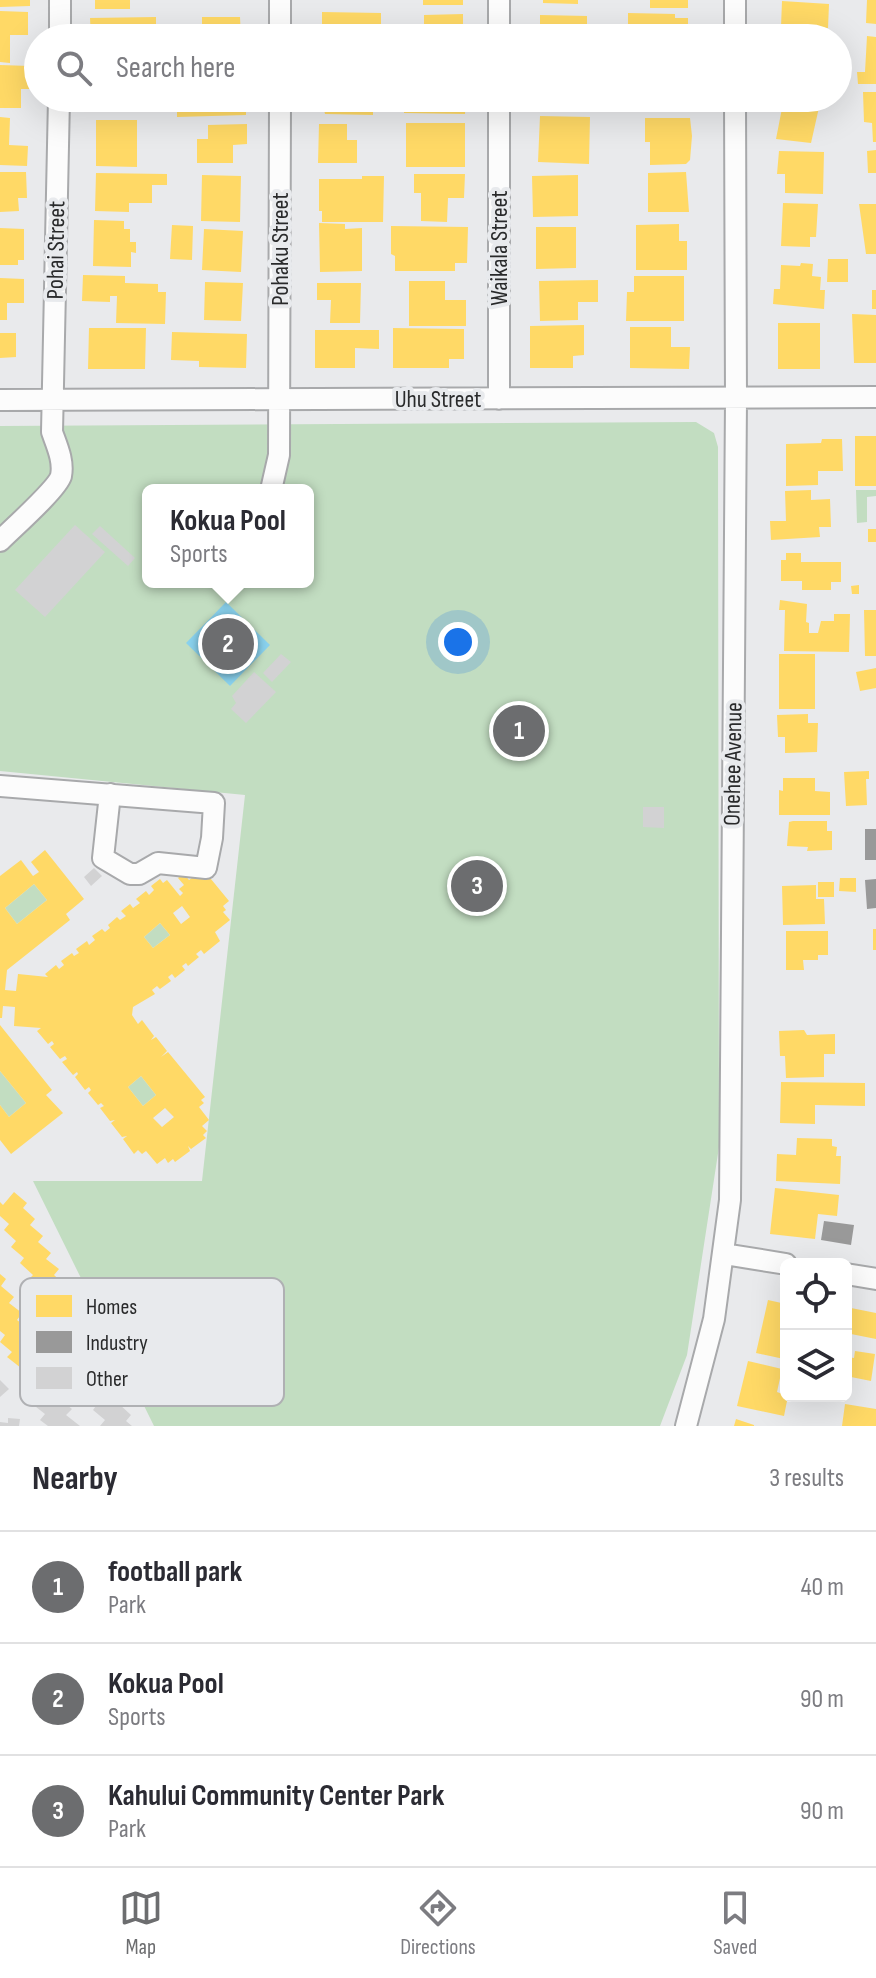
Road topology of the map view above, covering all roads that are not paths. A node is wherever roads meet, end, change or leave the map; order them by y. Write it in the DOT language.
graph roads {
  1 [pos="60,0"];
  2 [pos="280,0"];
  3 [pos="499,0"];
  4 [pos="735,0"];
  5 [pos="60,24"];
  6 [pos="280,24"];
  7 [pos="499,24"];
  8 [pos="735,24"];
  9 [pos="59,112"];
  10 [pos="280,112"];
  11 [pos="499,112"];
  12 [pos="735,112"];
  13 [pos="876,397"];
  14 [pos="499,399"];
  15 [pos="0,400"];
  16 [pos="280,400"];
  17 [pos="736,400"];
  18 [pos="53,402"];
  19 [pos="272,484"];
  20 [pos="0,541"];
  21 [pos="0,786"];
  22 [pos="110,794"];
  23 [pos="724,1254"];
  24 [pos="780,1263"];
  25 [pos="852,1275"];
  26 [pos="876,1279"];
  27 [pos="686,1426"];
  1 -- 5 [label="street"];
  2 -- 6 [label="street"];
  3 -- 7 [label="street"];
  4 -- 8 [label="street"];
  9 -- 18 [label="street, Pohai Street"];
  10 -- 16 [label="street, Pohaku Street"];
  11 -- 14 [label="street, Waikala Street"];
  12 -- 17 [label="street, Onehee Avenue"];
  13 -- 17 [label="street, Uhu Street"];
  14 -- 16 [label="street, Uhu Street"];
  14 -- 17 [label="street, Uhu Street"];
  15 -- 18 [label="street, Uhu Street"];
  16 -- 18 [label="street, Uhu Street"];
  16 -- 19 [label="street, Pohaku Street"];
  17 -- 23 [label="street, Onehee Avenue"];
  18 -- 20 [label="street, Pohai Street"];
  21 -- 22 [label="street"];
  22 -- 22 [label="street"];
  23 -- 24 [label="street"];
  23 -- 27 [label="street, Onehee Avenue"];
  25 -- 26 [label="street"];
}
